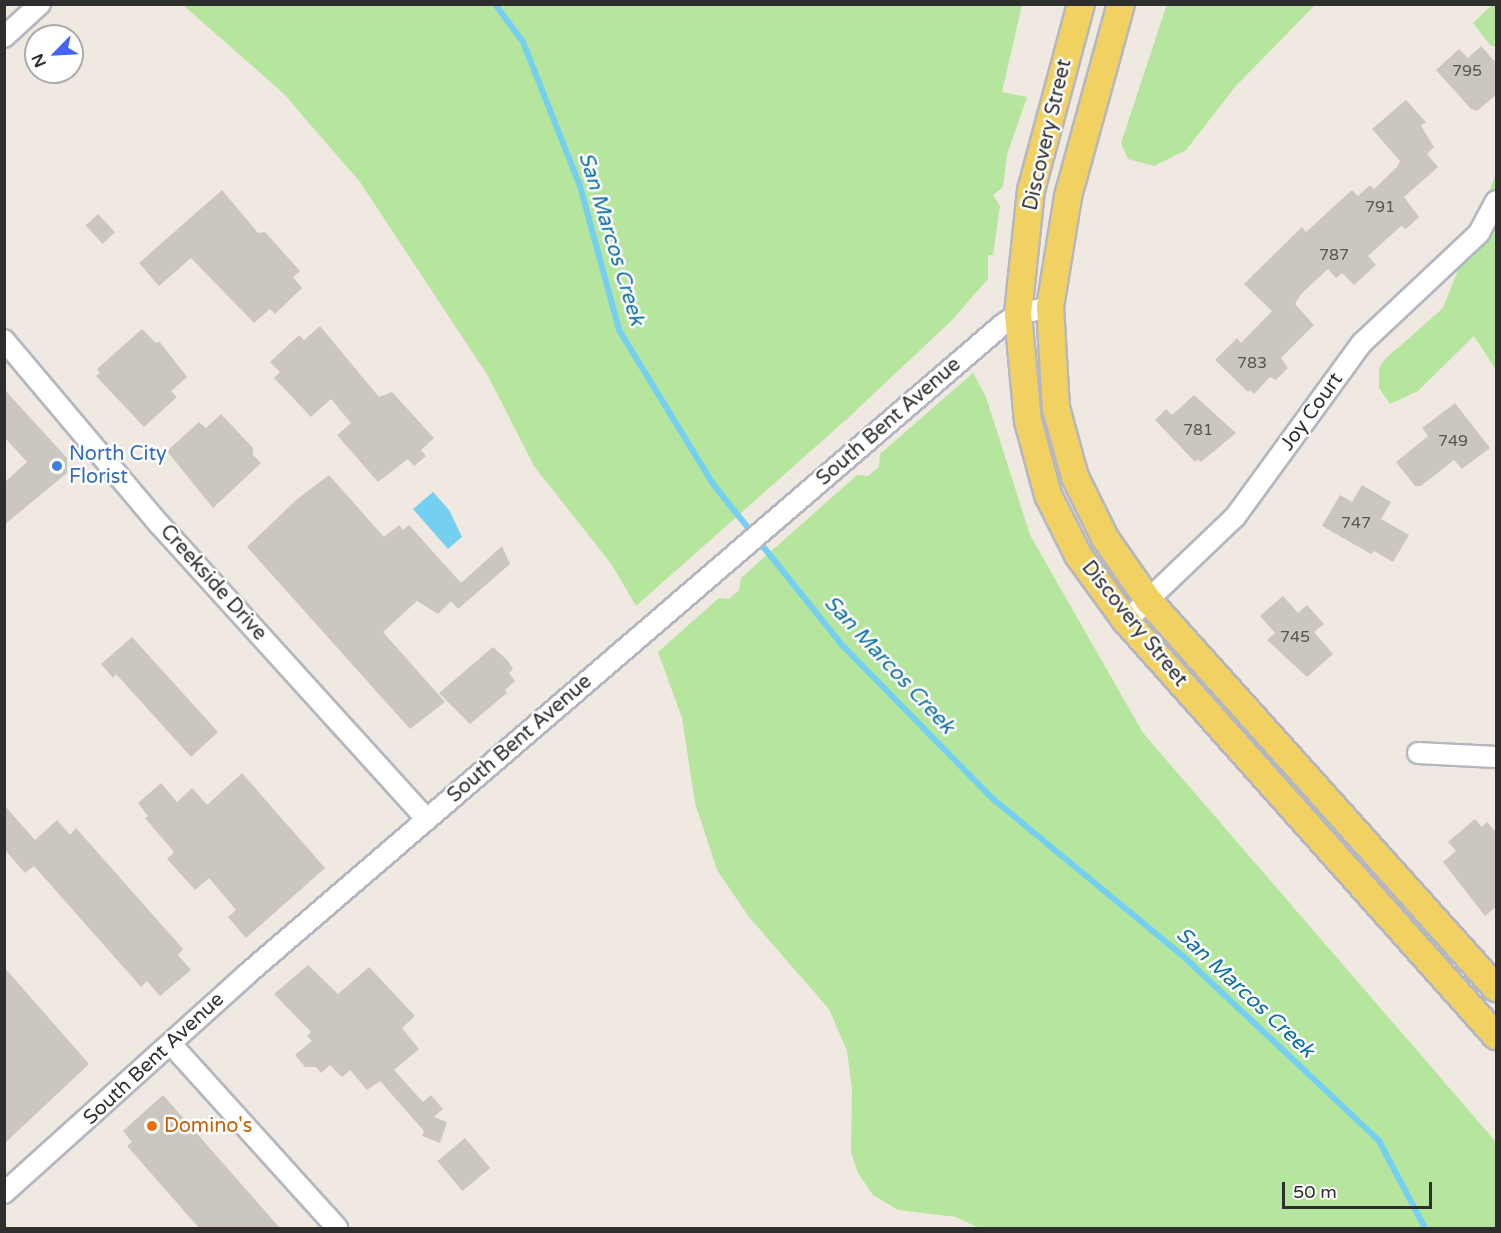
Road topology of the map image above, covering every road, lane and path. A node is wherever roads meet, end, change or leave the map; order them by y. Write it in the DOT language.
graph roads {
  1 [pos="40,4"];
  2 [pos="1081,4"];
  3 [pos="1121,4"];
  4 [pos="4,37"];
  5 [pos="1497,201"];
  6 [pos="1050,307"];
  7 [pos="1018,314"];
  8 [pos="4,340"];
  9 [pos="1149,601"];
  10 [pos="1126,621"];
  11 [pos="1418,753"];
  12 [pos="1497,757"];
  13 [pos="427,820"];
  14 [pos="1497,988"];
  15 [pos="1497,1036"];
  16 [pos="171,1044"];
  17 [pos="4,1193"];
  18 [pos="337,1228"];
  1 -- 4 [label="street"];
  2 -- 7 [label="main road, Discovery Street"];
  3 -- 6 [label="main road, Discovery Street"];
  5 -- 9 [label="street, Joy Court"];
  6 -- 7 [label="street, South Bent Avenue"];
  6 -- 9 [label="main road, Discovery Street"];
  7 -- 10 [label="main road, Discovery Street"];
  7 -- 13 [label="street, South Bent Avenue"];
  8 -- 13 [label="street, Creekside Drive"];
  9 -- 10 [label="street, Joy Court"];
  9 -- 14 [label="main road, Discovery Street"];
  10 -- 15 [label="main road, Discovery Street"];
  11 -- 12 [label="street"];
  13 -- 16 [label="street, South Bent Avenue"];
  16 -- 17 [label="street, South Bent Avenue"];
  16 -- 18 [label="street"];
}
